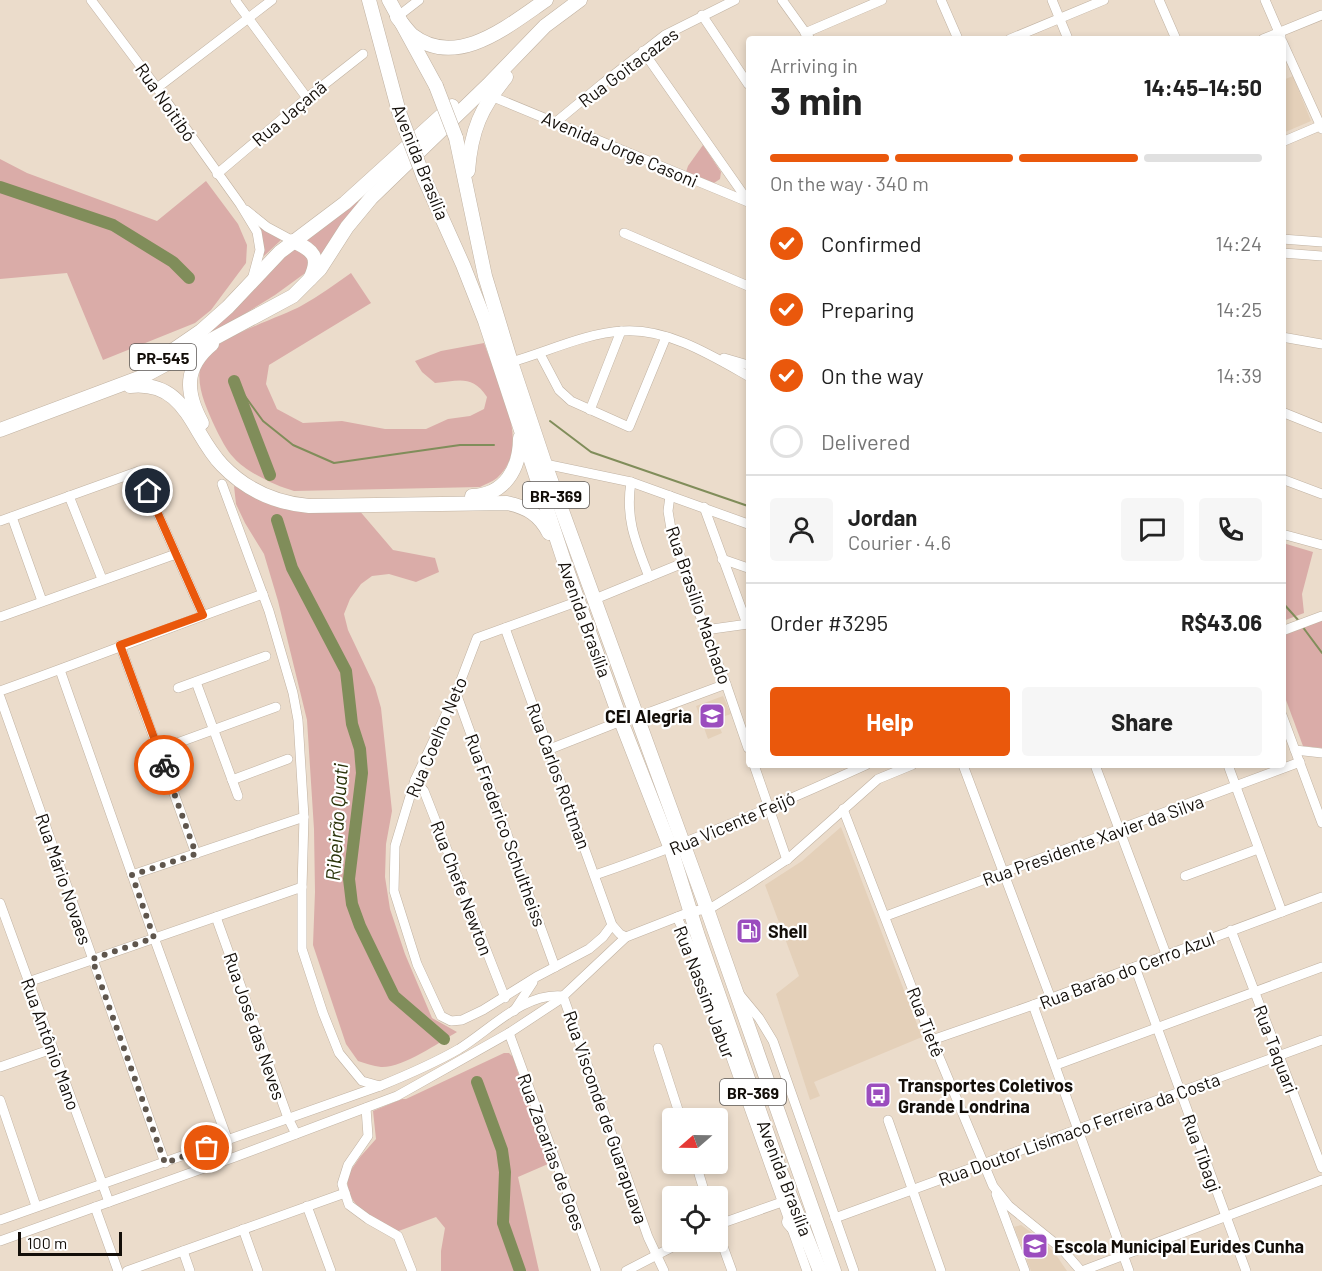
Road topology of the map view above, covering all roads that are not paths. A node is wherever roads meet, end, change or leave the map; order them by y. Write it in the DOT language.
graph roads {
  1 [pos="91,0"];
  2 [pos="235,0"];
  3 [pos="272,0"];
  4 [pos="369,0"];
  5 [pos="389,0"];
  6 [pos="419,0"];
  7 [pos="546,0"];
  8 [pos="567,0"];
  9 [pos="580,0"];
  10 [pos="591,0"];
  11 [pos="735,0"];
  12 [pos="782,0"];
  13 [pos="882,0"];
  14 [pos="941,0"];
  15 [pos="1053,0"];
  16 [pos="1104,0"];
  17 [pos="1159,0"];
  18 [pos="1265,0"];
  19 [pos="702,15"];
  20 [pos="1322,15"];
  21 [pos="397,17"];
  22 [pos="1060,17"];
  23 [pos="249,19"];
  24 [pos="807,36"];
  25 [pos="957,36"];
  26 [pos="1017,36"];
  27 [pos="1067,36"];
  28 [pos="1175,36"];
  29 [pos="1281,36"];
  30 [pos="1283,36"];
  31 [pos="1286,48"];
  32 [pos="643,51"];
  33 [pos="363,54"];
  34 [pos="746,81"];
  35 [pos="158,88"];
  36 [pos="491,96"];
  37 [pos="307,98"];
  38 [pos="556,122"];
  39 [pos="1321,127"];
  40 [pos="1286,140"];
  41 [pos="217,174"];
  42 [pos="469,194"];
  43 [pos="746,199"];
  44 [pos="746,201"];
  45 [pos="240,204"];
  46 [pos="624,233"];
  47 [pos="1286,239"];
  48 [pos="293,241"];
  49 [pos="1322,242"];
  50 [pos="1286,254"];
  51 [pos="1322,256"];
  52 [pos="251,282"];
  53 [pos="746,285"];
  54 [pos="306,286"];
  55 [pos="230,330"];
  56 [pos="621,331"];
  57 [pos="666,337"];
  58 [pos="1286,338"];
  59 [pos="1322,344"];
  60 [pos="540,354"];
  61 [pos="710,355"];
  62 [pos="511,362"];
  63 [pos="746,364"];
  64 [pos="746,375"];
  65 [pos="116,388"];
  66 [pos="590,410"];
  67 [pos="1286,414"];
  68 [pos="0,420"];
  69 [pos="520,426"];
  70 [pos="1322,428"];
  71 [pos="0,430"];
  72 [pos="545,464"];
  73 [pos="1286,480"];
  74 [pos="631,482"];
  75 [pos="222,484"];
  76 [pos="1322,494"];
  77 [pos="69,496"];
  78 [pos="670,496"];
  79 [pos="704,507"];
  80 [pos="12,516"];
  81 [pos="0,521"];
  82 [pos="746,523"];
  83 [pos="1286,535"];
  84 [pos="1322,545"];
  85 [pos="176,554"];
  86 [pos="722,559"];
  87 [pos="683,563"];
  88 [pos="566,567"];
  89 [pos="746,567"];
  90 [pos="649,577"];
  91 [pos="102,579"];
  92 [pos="263,594"];
  93 [pos="595,599"];
  94 [pos="42,601"];
  95 [pos="579,601"];
  96 [pos="203,615"];
  97 [pos="1322,616"];
  98 [pos="0,617"];
  99 [pos="746,619"];
  100 [pos="746,624"];
  101 [pos="505,628"];
  102 [pos="705,630"];
  103 [pos="1286,630"];
  104 [pos="120,645"];
  105 [pos="266,656"];
  106 [pos="60,670"];
  107 [pos="196,682"];
  108 [pos="726,684"];
  109 [pos="178,688"];
  110 [pos="0,691"];
  111 [pos="456,693"];
  112 [pos="0,697"];
  113 [pos="276,707"];
  114 [pos="637,717"];
  115 [pos="621,721"];
  116 [pos="1286,726"];
  117 [pos="214,730"];
  118 [pos="746,742"];
  119 [pos="158,750"];
  120 [pos="550,750"];
  121 [pos="1295,750"];
  122 [pos="1322,753"];
  123 [pos="288,759"];
  124 [pos="1300,762"];
  125 [pos="1286,767"];
  126 [pos="755,768"];
  127 [pos="861,768"];
  128 [pos="871,768"];
  129 [pos="904,768"];
  130 [pos="964,768"];
  131 [pos="1096,768"];
  132 [pos="1229,768"];
  133 [pos="1284,768"];
  134 [pos="880,777"];
  135 [pos="232,780"];
  136 [pos="415,780"];
  137 [pos="1236,786"];
  138 [pos="238,796"];
  139 [pos="770,809"];
  140 [pos="843,809"];
  141 [pos="304,817"];
  142 [pos="1322,823"];
  143 [pos="1120,830"];
  144 [pos="677,847"];
  145 [pos="1258,849"];
  146 [pos="196,854"];
  147 [pos="787,860"];
  148 [pos="1003,873"];
  149 [pos="132,875"];
  150 [pos="595,875"];
  151 [pos="1185,876"];
  152 [pos="302,887"];
  153 [pos="1322,897"];
  154 [pos="0,903"];
  155 [pos="707,909"];
  156 [pos="690,912"];
  157 [pos="1282,912"];
  158 [pos="886,916"];
  159 [pos="216,917"];
  160 [pos="677,918"];
  161 [pos="612,925"];
  162 [pos="1231,930"];
  163 [pos="697,933"];
  164 [pos="626,937"];
  165 [pos="154,938"];
  166 [pos="1166,954"];
  167 [pos="696,958"];
  168 [pos="92,959"];
  169 [pos="555,967"];
  170 [pos="1135,967"];
  171 [pos="1322,967"];
  172 [pos="536,977"];
  173 [pos="28,982"];
  174 [pos="733,986"];
  175 [pos="1254,991"];
  176 [pos="563,996"];
  177 [pos="505,998"];
  178 [pos="1051,999"];
  179 [pos="1033,1005"];
  180 [pos="514,1011"];
  181 [pos="1156,1028"];
  182 [pos="509,1033"];
  183 [pos="932,1040"];
  184 [pos="1322,1040"];
  185 [pos="52,1048"];
  186 [pos="658,1048"];
  187 [pos="1278,1055"];
  188 [pos="1056,1065"];
  189 [pos="0,1067"];
  190 [pos="380,1086"];
  191 [pos="1179,1093"];
  192 [pos="0,1100"];
  193 [pos="366,1108"];
  194 [pos="677,1108"];
  195 [pos="288,1118"];
  196 [pos="888,1120"];
  197 [pos="1078,1129"];
  198 [pos="296,1134"];
  199 [pos="228,1141"];
  200 [pos="165,1163"];
  201 [pos="984,1164"];
  202 [pos="1322,1168"];
  203 [pos="1322,1180"];
  204 [pos="103,1184"];
  205 [pos="913,1190"];
  206 [pos="345,1194"];
  207 [pos="109,1202"];
  208 [pos="782,1202"];
  209 [pos="36,1206"];
  210 [pos="307,1206"];
  211 [pos="95,1207"];
  212 [pos="1005,1207"];
  213 [pos="1225,1216"];
  214 [pos="835,1218"];
  215 [pos="1014,1218"];
  216 [pos="0,1220"];
  217 [pos="789,1222"];
  218 [pos="728,1224"];
  219 [pos="243,1229"];
  220 [pos="0,1241"];
  221 [pos="812,1247"];
  222 [pos="183,1251"];
  223 [pos="662,1252"];
  224 [pos="725,1252"];
  225 [pos="658,1254"];
  226 [pos="1123,1254"];
  227 [pos="118,1271"];
  228 [pos="127,1271"];
  229 [pos="190,1271"];
  230 [pos="258,1271"];
  231 [pos="331,1271"];
  232 [pos="412,1271"];
  233 [pos="596,1271"];
  234 [pos="627,1271"];
  235 [pos="664,1271"];
  236 [pos="732,1271"];
  237 [pos="807,1271"];
  238 [pos="820,1271"];
  239 [pos="834,1271"];
  240 [pos="854,1271"];
  241 [pos="941,1271"];
  242 [pos="1025,1271"];
  243 [pos="1081,1271"];
  244 [pos="1130,1271"];
  245 [pos="1246,1271"];
  1 -- 35 [label="street, Rua Noitibó"];
  2 -- 23 [label="street"];
  3 -- 23 [label="street"];
  4 -- 69 [label="highway, Avenida Brasília / BR-369, bridge"];
  5 -- 21 [label="highway, Avenida Brasília / BR-369"];
  6 -- 21 [label="street"];
  7 -- 21 [label="highway"];
  8 -- 48 [label="highway"];
  9 -- 54 [label="highway"];
  10 -- 36 [label="highway"];
  11 -- 19 [label="street, Rua Goitacazes"];
  12 -- 24 [label="street"];
  13 -- 24 [label="street"];
  14 -- 25 [label="street"];
  15 -- 22 [label="street"];
  16 -- 22 [label="street"];
  17 -- 28 [label="street"];
  18 -- 29 [label="street"];
  19 -- 32 [label="street, Rua Goitacazes"];
  19 -- 34 [label="street"];
  20 -- 30 [label="street"];
  21 -- 42 [label="highway, Avenida Brasília / BR-369, bridge"];
  22 -- 26 [label="street"];
  22 -- 27 [label="street"];
  23 -- 35 [label="street"];
  23 -- 37 [label="street"];
  31 -- 39 [label="street"];
  32 -- 38 [label="street, Rua Goitacazes"];
  32 -- 43 [label="street"];
  33 -- 37 [label="street, Rua Jaçanã"];
  35 -- 41 [label="street, Rua Noitibó"];
  36 -- 38 [label="street, Avenida Jorge Casoni"];
  36 -- 42 [label="highway"];
  37 -- 41 [label="street, Rua Jaçanã"];
  38 -- 44 [label="street, Avenida Jorge Casoni"];
  39 -- 40 [label="street"];
  41 -- 45 [label="street, Rua Noitibó"];
  42 -- 62 [label="highway, Avenida Brasília / BR-369"];
  45 -- 48 [label="street, Rua Noitibó"];
  45 -- 52 [label="street, Rua Noitibó"];
  46 -- 53 [label="street"];
  47 -- 49 [label="street"];
  48 -- 52 [label="highway, PR-545"];
  48 -- 54 [label="highway"];
  50 -- 51 [label="street"];
  52 -- 68 [label="highway, PR-545"];
  54 -- 55 [label="highway, PR-545"];
  55 -- 65 [label="highway, PR-545"];
  55 -- 69 [label="highway"];
  56 -- 57 [label="street"];
  56 -- 60 [label="street"];
  56 -- 66 [label="street"];
  57 -- 61 [label="street"];
  57 -- 66 [label="street"];
  58 -- 59 [label="street"];
  60 -- 62 [label="street"];
  60 -- 66 [label="street"];
  61 -- 63 [label="street"];
  61 -- 64 [label="street"];
  62 -- 72 [label="highway, Avenida Brasília / BR-369"];
  65 -- 71 [label="highway, PR-545"];
  65 -- 88 [label="highway"];
  67 -- 70 [label="street"];
  69 -- 88 [label="highway, Avenida Brasília / BR-369"];
  72 -- 74 [label="street"];
  72 -- 93 [label="highway, Avenida Brasília / BR-369"];
  73 -- 76 [label="street"];
  74 -- 78 [label="street"];
  74 -- 90 [label="street"];
  75 -- 92 [label="street"];
  77 -- 80 [label="street"];
  77 -- 85 [label="street"];
  77 -- 91 [label="street"];
  78 -- 79 [label="street"];
  78 -- 87 [label="street, Rua Brasilio Machado"];
  79 -- 82 [label="street"];
  79 -- 86 [label="street"];
  80 -- 81 [label="street"];
  80 -- 94 [label="street"];
  83 -- 84 [label="street"];
  85 -- 91 [label="street"];
  85 -- 96 [label="street"];
  86 -- 89 [label="street"];
  86 -- 99 [label="street"];
  87 -- 90 [label="street"];
  87 -- 102 [label="street, Rua Brasilio Machado"];
  88 -- 95 [label="highway, Avenida Brasília / BR-369"];
  90 -- 93 [label="street"];
  91 -- 94 [label="street"];
  92 -- 96 [label="street"];
  92 -- 141 [label="street"];
  93 -- 114 [label="highway, Avenida Brasília / BR-369"];
  94 -- 98 [label="street"];
  95 -- 101 [label="street, Rua Coelho Neto"];
  95 -- 115 [label="highway, Avenida Brasília / BR-369"];
  96 -- 104 [label="street"];
  97 -- 103 [label="street"];
  100 -- 102 [label="street"];
  101 -- 111 [label="street, Rua Coelho Neto"];
  101 -- 120 [label="street, Rua Carlos Rottman"];
  102 -- 108 [label="street, Rua Brasilio Machado"];
  104 -- 106 [label="street"];
  104 -- 119 [label="street"];
  105 -- 107 [label="street"];
  106 -- 110 [label="street"];
  106 -- 149 [label="street"];
  107 -- 109 [label="street"];
  107 -- 117 [label="street"];
  108 -- 114 [label="street"];
  108 -- 118 [label="street, Rua Brasilio Machado"];
  111 -- 136 [label="street, Rua Coelho Neto"];
  111 -- 169 [label="street, Rua Frederico Schultheiss"];
  112 -- 168 [label="street, Rua Mário Novaes"];
  113 -- 117 [label="street"];
  114 -- 144 [label="highway, Avenida Brasília / BR-369"];
  115 -- 120 [label="street"];
  115 -- 144 [label="highway, Avenida Brasília / BR-369"];
  116 -- 121 [label="street"];
  117 -- 119 [label="street"];
  117 -- 135 [label="street"];
  119 -- 146 [label="street"];
  120 -- 150 [label="street, Rua Carlos Rottman"];
  121 -- 122 [label="street"];
  121 -- 124 [label="street"];
  123 -- 135 [label="street"];
  124 -- 125 [label="street, Rua Presidente Xavier da Silva"];
  124 -- 142 [label="street"];
  126 -- 139 [label="street"];
  127 -- 139 [label="street, Rua Vicente Feijó"];
  128 -- 134 [label="street"];
  129 -- 134 [label="street"];
  130 -- 148 [label="street"];
  131 -- 143 [label="street"];
  132 -- 137 [label="street"];
  133 -- 137 [label="street, Rua Presidente Xavier da Silva"];
  134 -- 140 [label="street"];
  135 -- 138 [label="street"];
  136 -- 177 [label="street, Rua Chefe Newton"];
  136 -- 177 [label="street, Rua Coelho Neto"];
  137 -- 143 [label="street, Rua Presidente Xavier da Silva"];
  137 -- 145 [label="street"];
  139 -- 144 [label="street, Rua Vicente Feijó"];
  139 -- 147 [label="street"];
  140 -- 147 [label="street"];
  140 -- 158 [label="street, Rua Tietê"];
  141 -- 146 [label="street"];
  141 -- 152 [label="street"];
  143 -- 148 [label="street, Rua Presidente Xavier da Silva"];
  143 -- 166 [label="street"];
  144 -- 150 [label="street, Rua Vicente Feijó"];
  144 -- 155 [label="highway, Avenida Brasília / BR-369"];
  144 -- 156 [label="highway, Avenida Brasília / BR-369"];
  145 -- 151 [label="street"];
  145 -- 157 [label="street"];
  146 -- 149 [label="street"];
  147 -- 155 [label="street"];
  148 -- 158 [label="street, Rua Presidente Xavier da Silva"];
  148 -- 178 [label="street"];
  149 -- 165 [label="street"];
  150 -- 161 [label="street, Rua Carlos Rottman"];
  152 -- 159 [label="street"];
  152 -- 190 [label="street"];
  153 -- 157 [label="street, Rua Barão do Cerro Azul"];
  154 -- 173 [label="street, Rua Antônio Mano"];
  155 -- 156 [label="street"];
  155 -- 174 [label="highway, Avenida Brasília / BR-369"];
  156 -- 160 [label="street"];
  156 -- 163 [label="highway, Avenida Brasília / BR-369"];
  157 -- 162 [label="street, Rua Barão do Cerro Azul"];
  158 -- 183 [label="street, Rua Tietê"];
  159 -- 165 [label="street"];
  159 -- 195 [label="street, Rua José das Neves"];
  160 -- 164 [label="street"];
  160 -- 167 [label="street, Rua Nassim Jabur"];
  161 -- 164 [label="street"];
  161 -- 169 [label="street"];
  162 -- 166 [label="street, Rua Barão do Cerro Azul"];
  162 -- 175 [label="street, Rua Taquari"];
  163 -- 167 [label="highway"];
  163 -- 221 [label="highway, Avenida Brasília / BR-369"];
  164 -- 176 [label="street"];
  165 -- 168 [label="street"];
  165 -- 199 [label="street"];
  166 -- 170 [label="street, Rua Barão do Cerro Azul"];
  167 -- 208 [label="street, Rua Nassim Jabur"];
  168 -- 173 [label="street"];
  168 -- 200 [label="street, Rua Mário Novaes"];
  169 -- 172 [label="street"];
  170 -- 178 [label="street, Rua Barão do Cerro Azul"];
  170 -- 181 [label="street, Rua Tibagi"];
  171 -- 175 [label="street"];
  172 -- 177 [label="street"];
  172 -- 180 [label="street"];
  173 -- 185 [label="street, Rua Antônio Mano"];
  174 -- 214 [label="street"];
  174 -- 239 [label="highway, Avenida Brasília / BR-369"];
  175 -- 181 [label="street"];
  175 -- 187 [label="street, Rua Taquari"];
  176 -- 180 [label="street"];
  176 -- 182 [label="street"];
  176 -- 225 [label="street, Rua Visconde de Guarapuava"];
  178 -- 179 [label="street, Rua Barão do Cerro Azul"];
  179 -- 183 [label="street, Rua Barão do Cerro Azul"];
  179 -- 188 [label="street"];
  180 -- 190 [label="street"];
  181 -- 188 [label="street"];
  181 -- 191 [label="street, Rua Tibagi"];
  182 -- 193 [label="street"];
  182 -- 233 [label="street, Rua Zacarias de Goes"];
  183 -- 201 [label="street, Rua Tietê"];
  184 -- 187 [label="street, Rua Doutor Lisímaco Ferreira da Costa"];
  185 -- 189 [label="street"];
  185 -- 204 [label="street, Rua Antônio Mano"];
  186 -- 194 [label="street"];
  187 -- 191 [label="street, Rua Doutor Lisímaco Ferreira da Costa"];
  187 -- 202 [label="street, Rua Taquari"];
  188 -- 197 [label="street"];
  190 -- 195 [label="street"];
  191 -- 197 [label="street, Rua Doutor Lisímaco Ferreira da Costa"];
  191 -- 213 [label="street, Rua Tibagi"];
  192 -- 209 [label="street"];
  193 -- 198 [label="street"];
  193 -- 206 [label="street"];
  195 -- 198 [label="street, Rua José das Neves"];
  195 -- 199 [label="street"];
  196 -- 205 [label="street"];
  197 -- 201 [label="street, Rua Doutor Lisímaco Ferreira da Costa"];
  197 -- 226 [label="street"];
  198 -- 207 [label="street"];
  199 -- 200 [label="street"];
  200 -- 204 [label="street"];
  201 -- 205 [label="street, Rua Doutor Lisímaco Ferreira da Costa"];
  201 -- 212 [label="street, Rua Tietê"];
  203 -- 213 [label="street"];
  204 -- 207 [label="street, Rua Antônio Mano"];
  204 -- 209 [label="street"];
  205 -- 214 [label="street, Rua Doutor Lisímaco Ferreira da Costa"];
  205 -- 241 [label="street"];
  206 -- 210 [label="street"];
  206 -- 232 [label="street"];
  207 -- 211 [label="street"];
  208 -- 217 [label="street, Rua Nassim Jabur"];
  208 -- 218 [label="street"];
  209 -- 216 [label="street"];
  210 -- 219 [label="street"];
  210 -- 231 [label="street"];
  211 -- 220 [label="street"];
  211 -- 227 [label="street"];
  212 -- 215 [label="street, Rua Tietê"];
  212 -- 215 [label="street"];
  213 -- 226 [label="street"];
  213 -- 245 [label="street, Rua Tibagi"];
  214 -- 240 [label="street"];
  215 -- 242 [label="street"];
  215 -- 243 [label="street, Rua Tietê"];
  217 -- 221 [label="highway"];
  217 -- 237 [label="street, Rua Nassim Jabur"];
  219 -- 222 [label="street"];
  219 -- 230 [label="street"];
  221 -- 238 [label="highway, Avenida Brasília / BR-369"];
  222 -- 228 [label="street"];
  222 -- 229 [label="street"];
  223 -- 225 [label="street"];
  224 -- 236 [label="street"];
  225 -- 234 [label="street"];
  225 -- 235 [label="street, Rua Visconde de Guarapuava"];
  226 -- 243 [label="street"];
  226 -- 244 [label="street"];
}
